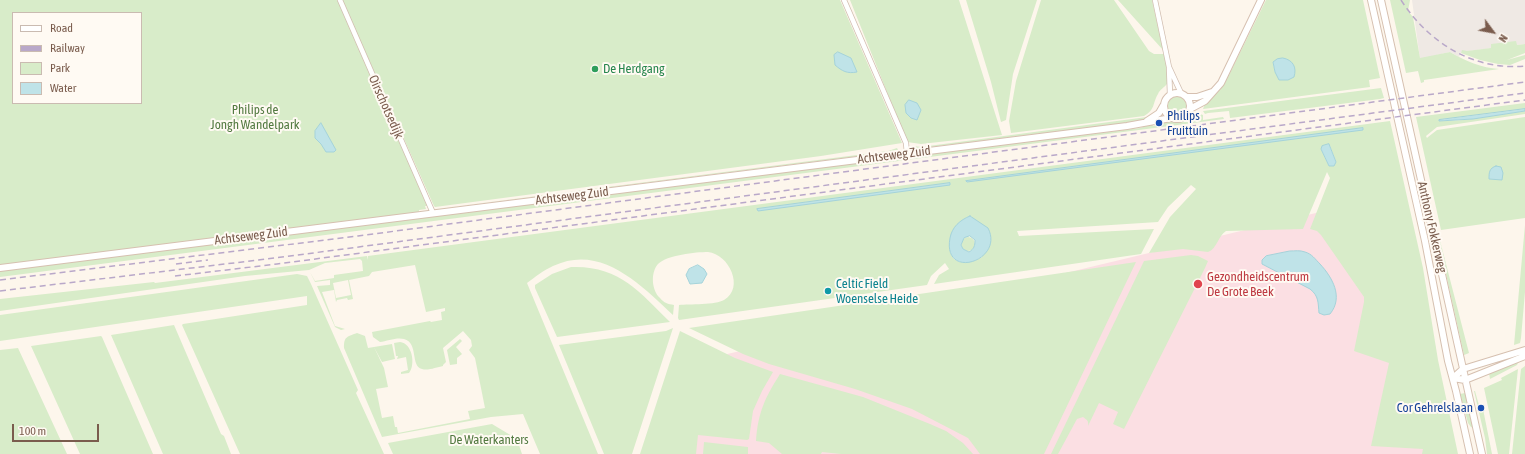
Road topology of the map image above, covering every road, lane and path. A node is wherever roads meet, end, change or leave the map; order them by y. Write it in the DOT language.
graph roads {
  1 [pos="340,0"];
  2 [pos="844,0"];
  3 [pos="1155,0"];
  4 [pos="1261,0"];
  5 [pos="1371,0"];
  6 [pos="1381,0"];
  7 [pos="1169,67"];
  8 [pos="1216,89"];
  9 [pos="1181,93"];
  10 [pos="1170,95"];
  11 [pos="1187,97"];
  12 [pos="1163,106"];
  13 [pos="1190,109"];
  14 [pos="1171,118"];
  15 [pos="1144,123"];
  16 [pos="907,154"];
  17 [pos="433,213"];
  18 [pos="0,268"];
  19 [pos="1525,350"];
  20 [pos="1525,356"];
  21 [pos="1463,369"];
  22 [pos="1453,378"];
  23 [pos="1465,380"];
  24 [pos="1470,454"];
  25 [pos="1482,454"];
  1 -- 17 [label="street, Oirschotsedijk"];
  2 -- 16 [label="street"];
  3 -- 7 [label="street"];
  4 -- 8 [label="street"];
  5 -- 22 [label="street, Anthony Fokkerweg"];
  6 -- 21 [label="street, Anthony Fokkerweg"];
  7 -- 9 [label="street"];
  7 -- 10 [label="street"];
  8 -- 11 [label="street"];
  8 -- 13 [label="street"];
  9 -- 10 [label="street"];
  9 -- 11 [label="street"];
  10 -- 12 [label="street"];
  11 -- 13 [label="street"];
  12 -- 14 [label="street"];
  12 -- 15 [label="street, Achtseweg Zuid"];
  13 -- 14 [label="street"];
  14 -- 15 [label="street, Achtseweg Zuid"];
  15 -- 16 [label="street, Achtseweg Zuid"];
  16 -- 17 [label="street, Achtseweg Zuid"];
  17 -- 18 [label="street, Achtseweg Zuid"];
  19 -- 21 [label="street"];
  20 -- 23 [label="street"];
  21 -- 22 [label="street"];
  21 -- 23 [label="street, Anthony Fokkerweg"];
  22 -- 23 [label="street"];
  22 -- 24 [label="street, Anthony Fokkerweg"];
  23 -- 25 [label="street, Anthony Fokkerweg"];
}
